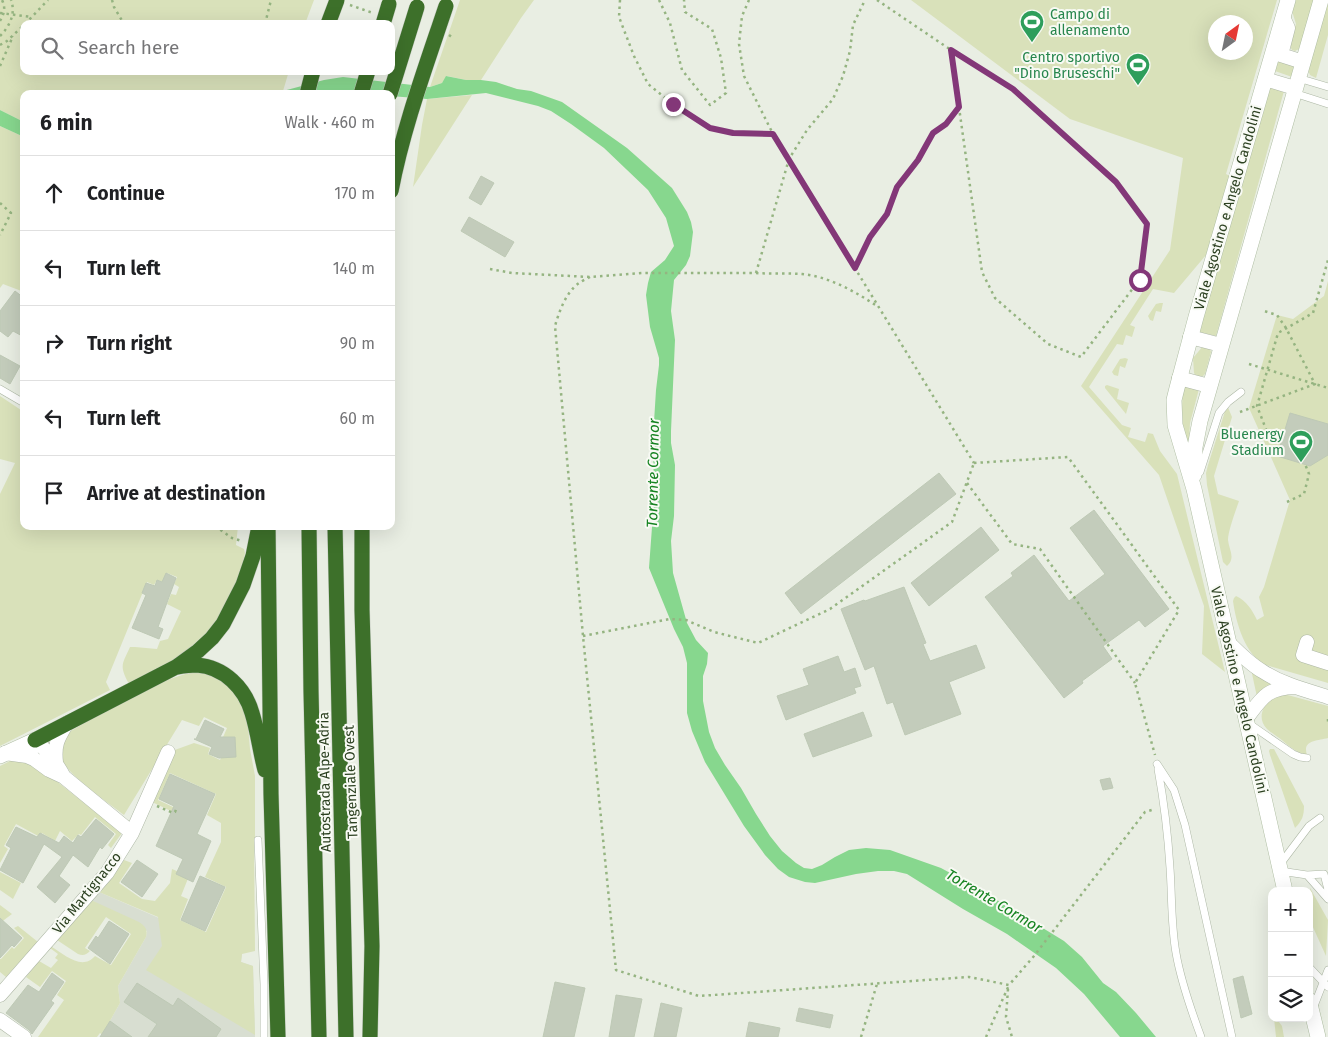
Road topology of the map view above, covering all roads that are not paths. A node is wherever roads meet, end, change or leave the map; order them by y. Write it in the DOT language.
graph roads {
  1 [pos="337,0"];
  2 [pos="1288,0"];
  3 [pos="1321,0"];
  4 [pos="389,2"];
  5 [pos="447,3"];
  6 [pos="418,4"];
  7 [pos="1283,17"];
  8 [pos="330,20"];
  9 [pos="384,20"];
  10 [pos="1303,62"];
  11 [pos="311,75"];
  12 [pos="367,75"];
  13 [pos="1265,79"];
  14 [pos="1296,87"];
  15 [pos="1327,87"];
  16 [pos="308,90"];
  17 [pos="362,90"];
  18 [pos="391,90"];
  19 [pos="1328,104"];
  20 [pos="395,173"];
  21 [pos="1190,337"];
  22 [pos="1221,345"];
  23 [pos="1179,378"];
  24 [pos="1209,386"];
  25 [pos="0,389"];
  26 [pos="1240,392"];
  27 [pos="20,401"];
  28 [pos="1194,489"];
  29 [pos="258,530"];
  30 [pos="268,530"];
  31 [pos="309,530"];
  32 [pos="335,530"];
  33 [pos="362,530"];
  34 [pos="1307,642"];
  35 [pos="1229,643"];
  36 [pos="1328,663"];
  37 [pos="176,667"];
  38 [pos="1295,687"];
  39 [pos="1328,697"];
  40 [pos="1246,720"];
  41 [pos="67,723"];
  42 [pos="35,740"];
  43 [pos="168,752"];
  44 [pos="2,754"];
  45 [pos="1308,758"];
  46 [pos="34,759"];
  47 [pos="56,762"];
  48 [pos="64,777"];
  49 [pos="271,794"];
  50 [pos="1320,818"];
  51 [pos="132,833"];
  52 [pos="258,840"];
  53 [pos="1280,868"];
  54 [pos="1306,876"];
  55 [pos="1284,887"];
  56 [pos="1328,890"];
  57 [pos="1328,899"];
  58 [pos="1328,970"];
  59 [pos="1313,971"];
  60 [pos="1326,985"];
  61 [pos="0,995"];
  62 [pos="1313,1001"];
  63 [pos="1313,1017"];
  64 [pos="0,1020"];
  65 [pos="24,1037"];
  66 [pos="264,1037"];
  67 [pos="278,1037"];
  68 [pos="318,1037"];
  69 [pos="346,1037"];
  70 [pos="370,1037"];
  71 [pos="1201,1037"];
  72 [pos="1232,1037"];
  73 [pos="1318,1037"];
  1 -- 8 [label="highway, bridge"];
  2 -- 7 [label="street, Viale Agostino e Angelo Candolini"];
  3 -- 10 [label="street, Viale Agostino e Angelo Candolini"];
  4 -- 9 [label="highway, bridge"];
  5 -- 20 [label="highway, bridge"];
  6 -- 18 [label="highway, bridge"];
  7 -- 10 [label="street, Viale Agostino e Angelo Candolini"];
  7 -- 13 [label="street, Viale Agostino e Angelo Candolini"];
  10 -- 14 [label="street, Viale Agostino e Angelo Candolini"];
  11 -- 16 [label="highway"];
  12 -- 17 [label="highway"];
  13 -- 14 [label="street"];
  13 -- 21 [label="street, Viale Agostino e Angelo Candolini"];
  14 -- 15 [label="lane"];
  14 -- 19 [label="lane"];
  14 -- 22 [label="street, Viale Agostino e Angelo Candolini"];
  21 -- 22 [label="street"];
  21 -- 23 [label="street, Viale Agostino e Angelo Candolini"];
  22 -- 24 [label="street, Viale Agostino e Angelo Candolini"];
  23 -- 24 [label="street"];
  23 -- 28 [label="street, Viale Agostino e Angelo Candolini"];
  24 -- 28 [label="street, Viale Agostino e Angelo Candolini"];
  25 -- 27 [label="lane"];
  26 -- 28 [label="lane"];
  28 -- 35 [label="street, Viale Agostino e Angelo Candolini"];
  29 -- 37 [label="highway"];
  30 -- 49 [label="highway"];
  31 -- 68 [label="highway, Autostrada Alpe-Adria"];
  32 -- 69 [label="highway, Autostrada Alpe-Adria"];
  33 -- 70 [label="highway, Tangenziale Ovest"];
  34 -- 36 [label="street"];
  35 -- 38 [label="street"];
  35 -- 40 [label="street, Viale Agostino e Angelo Candolini"];
  37 -- 41 [label="highway"];
  37 -- 49 [label="highway"];
  38 -- 39 [label="street"];
  38 -- 40 [label="street"];
  40 -- 45 [label="lane"];
  40 -- 53 [label="street, Viale Agostino e Angelo Candolini"];
  41 -- 42 [label="highway"];
  41 -- 47 [label="street"];
  42 -- 44 [label="street"];
  42 -- 46 [label="street"];
  42 -- 47 [label="street"];
  43 -- 51 [label="street, Via Martignacco"];
  44 -- 46 [label="street"];
  46 -- 48 [label="street"];
  47 -- 48 [label="street"];
  48 -- 51 [label="street"];
  49 -- 67 [label="highway"];
  50 -- 53 [label="lane"];
  51 -- 61 [label="street, Via Martignacco"];
  52 -- 66 [label="lane"];
  53 -- 54 [label="lane"];
  53 -- 55 [label="street, Viale Agostino e Angelo Candolini"];
  54 -- 56 [label="lane"];
  54 -- 57 [label="lane"];
  58 -- 60 [label="lane"];
  59 -- 60 [label="lane"];
  60 -- 62 [label="lane"];
  63 -- 73 [label="street"];
  64 -- 65 [label="street"];
  71 -- 72 [label="lane"];
}
